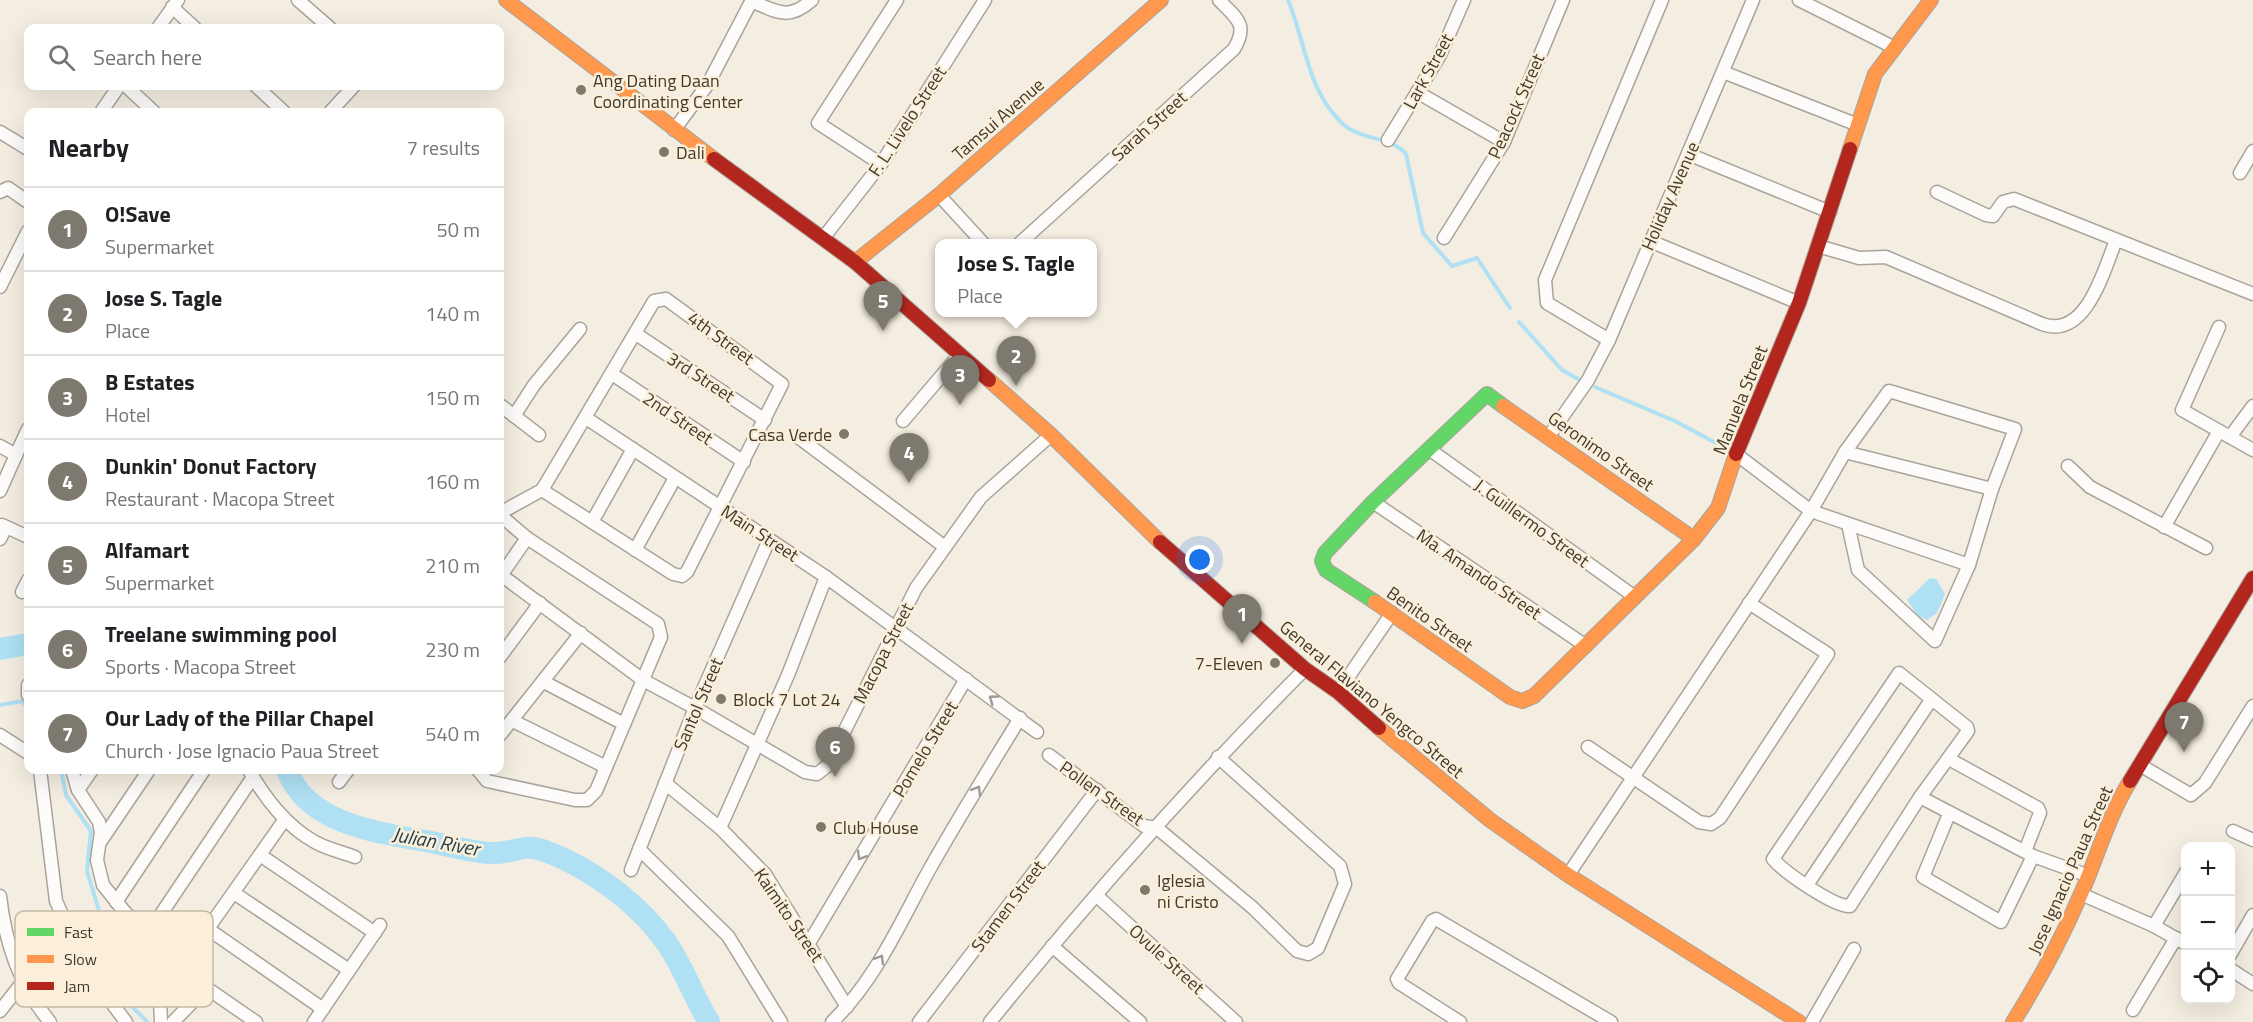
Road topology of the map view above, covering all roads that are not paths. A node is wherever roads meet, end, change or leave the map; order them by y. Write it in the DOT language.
graph roads {
  1 [pos="298,0"];
  2 [pos="506,0"];
  3 [pos="812,0"];
  4 [pos="897,0"];
  5 [pos="985,0"];
  6 [pos="1161,0"];
  7 [pos="1219,0"];
  8 [pos="1464,0"];
  9 [pos="1563,0"];
  10 [pos="1662,0"];
  11 [pos="1753,0"];
  12 [pos="1799,0"];
  13 [pos="1931,0"];
  14 [pos="751,1"];
  15 [pos="175,4"];
  16 [pos="161,24"];
  17 [pos="192,24"];
  18 [pos="325,24"];
  19 [pos="1893,47"];
  20 [pos="1723,72"];
  21 [pos="115,90"];
  22 [pos="130,90"];
  23 [pos="260,90"];
  24 [pos="350,90"];
  25 [pos="1417,92"];
  26 [pos="104,108"];
  27 [pos="150,108"];
  28 [pos="280,108"];
  29 [pos="334,108"];
  30 [pos="1857,125"];
  31 [pos="674,130"];
  32 [pos="0,132"];
  33 [pos="1388,140"];
  34 [pos="1504,142"];
  35 [pos="24,147"];
  36 [pos="2253,151"];
  37 [pos="1688,154"];
  38 [pos="881,164"];
  39 [pos="2240,173"];
  40 [pos="0,192"];
  41 [pos="1937,192"];
  42 [pos="939,195"];
  43 [pos="24,199"];
  44 [pos="1830,212"];
  45 [pos="824,237"];
  46 [pos="1444,238"];
  47 [pos="24,239"];
  48 [pos="979,239"];
  49 [pos="1024,239"];
  50 [pos="2116,240"];
  51 [pos="1650,241"];
  52 [pos="1818,246"];
  53 [pos="855,262"];
  54 [pos="0,287"];
  55 [pos="2253,294"];
  56 [pos="1799,303"];
  57 [pos="2219,327"];
  58 [pos="580,329"];
  59 [pos="636,334"];
  60 [pos="1609,340"];
  61 [pos="960,354"];
  62 [pos="612,374"];
  63 [pos="2253,406"];
  64 [pos="504,408"];
  65 [pos="514,416"];
  66 [pos="586,418"];
  67 [pos="765,420"];
  68 [pos="903,422"];
  69 [pos="2224,434"];
  70 [pos="539,435"];
  71 [pos="1051,435"];
  72 [pos="1549,436"];
  73 [pos="798,437"];
  74 [pos="24,438"];
  75 [pos="0,446"];
  76 [pos="633,449"];
  77 [pos="1430,449"];
  78 [pos="2253,450"];
  79 [pos="1845,452"];
  80 [pos="1736,454"];
  81 [pos="16,455"];
  82 [pos="744,462"];
  83 [pos="2068,466"];
  84 [pos="675,478"];
  85 [pos="1992,489"];
  86 [pos="542,490"];
  87 [pos="0,491"];
  88 [pos="1372,502"];
  89 [pos="721,508"];
  90 [pos="1811,511"];
  91 [pos="504,512"];
  92 [pos="504,518"];
  93 [pos="592,522"];
  94 [pos="1848,524"];
  95 [pos="2164,528"];
  96 [pos="24,535"];
  97 [pos="527,538"];
  98 [pos="0,539"];
  99 [pos="1694,539"];
  100 [pos="769,540"];
  101 [pos="945,547"];
  102 [pos="2206,548"];
  103 [pos="635,550"];
  104 [pos="1969,565"];
  105 [pos="504,570"];
  106 [pos="826,577"];
  107 [pos="2253,578"];
  108 [pos="504,579"];
  109 [pos="24,588"];
  110 [pos="22,592"];
  111 [pos="1635,597"];
  112 [pos="540,603"];
  113 [pos="1749,603"];
  114 [pos="1392,613"];
  115 [pos="894,628"];
  116 [pos="581,633"];
  117 [pos="1586,646"];
  118 [pos="504,652"];
  119 [pos="1305,669"];
  120 [pos="643,680"];
  121 [pos="966,680"];
  122 [pos="544,682"];
  123 [pos="1338,692"];
  124 [pos="1931,700"];
  125 [pos="1521,701"];
  126 [pos="2253,706"];
  127 [pos="695,708"];
  128 [pos="1020,718"];
  129 [pos="513,721"];
  130 [pos="624,724"];
  131 [pos="504,731"];
  132 [pos="1037,732"];
  133 [pos="0,735"];
  134 [pos="758,745"];
  135 [pos="1588,747"];
  136 [pos="24,750"];
  137 [pos="1049,755"];
  138 [pos="1218,757"];
  139 [pos="1949,759"];
  140 [pos="2140,765"];
  141 [pos="606,767"];
  142 [pos="40,774"];
  143 [pos="73,774"];
  144 [pos="89,774"];
  145 [pos="146,774"];
  146 [pos="201,774"];
  147 [pos="250,774"];
  148 [pos="252,774"];
  149 [pos="345,774"];
  150 [pos="481,774"];
  151 [pos="1634,777"];
  152 [pos="339,782"];
  153 [pos="665,783"];
  154 [pos="78,789"];
  155 [pos="1097,790"];
  156 [pos="1920,797"];
  157 [pos="1949,814"];
  158 [pos="285,819"];
  159 [pos="720,828"];
  160 [pos="1157,828"];
  161 [pos="2233,831"];
  162 [pos="2253,840"];
  163 [pos="100,842"];
  164 [pos="639,849"];
  165 [pos="2029,854"];
  166 [pos="260,855"];
  167 [pos="355,857"];
  168 [pos="631,870"];
  169 [pos="1568,875"];
  170 [pos="2089,876"];
  171 [pos="2181,880"];
  172 [pos="1808,885"];
  173 [pos="234,893"];
  174 [pos="2081,894"];
  175 [pos="0,896"];
  176 [pos="1097,896"];
  177 [pos="116,902"];
  178 [pos="60,911"];
  179 [pos="124,911"];
  180 [pos="162,911"];
  181 [pos="2253,915"];
  182 [pos="213,922"];
  183 [pos="2154,926"];
  184 [pos="213,932"];
  185 [pos="2,933"];
  186 [pos="2181,941"];
  187 [pos="809,943"];
  188 [pos="1052,946"];
  189 [pos="1854,949"];
  190 [pos="2233,950"];
  191 [pos="15,966"];
  192 [pos="349,970"];
  193 [pos="2235,972"];
  194 [pos="2253,984"];
  195 [pos="15,992"];
  196 [pos="213,993"];
  197 [pos="39,1007"];
  198 [pos="115,1007"];
  199 [pos="161,1007"];
  200 [pos="188,1007"];
  201 [pos="847,1007"];
  202 [pos="323,1009"];
  203 [pos="2133,1010"];
  204 [pos="0,1011"];
  205 [pos="250,1020"];
  206 [pos="49,1021"];
  207 [pos="126,1022"];
  208 [pos="162,1022"];
  209 [pos="173,1022"];
  210 [pos="314,1022"];
  211 [pos="781,1022"];
  212 [pos="832,1022"];
  213 [pos="919,1022"];
  214 [pos="990,1022"];
  215 [pos="1140,1022"];
  216 [pos="1236,1022"];
  217 [pos="1460,1022"];
  218 [pos="1611,1022"];
  219 [pos="1799,1022"];
  220 [pos="1812,1022"];
  221 [pos="2013,1022"];
  1 -- 18 [label="street"];
  2 -- 31 [label="street, General Flaviano Yengco Street"];
  3 -- 14 [label="street"];
  4 -- 38 [label="street"];
  5 -- 38 [label="street, F. L. Livelo Street"];
  6 -- 42 [label="street, Tamsui Avenue"];
  7 -- 49 [label="street, Sarah Street"];
  8 -- 25 [label="street, Lark Street"];
  9 -- 34 [label="street, Peacock Street"];
  10 -- 60 [label="street"];
  11 -- 20 [label="street, Holiday Avenue"];
  12 -- 19 [label="street"];
  13 -- 19 [label="street, Manuela Street"];
  14 -- 31 [label="street"];
  15 -- 16 [label="street"];
  15 -- 17 [label="street"];
  19 -- 30 [label="street, Manuela Street"];
  20 -- 30 [label="street"];
  20 -- 37 [label="street, Holiday Avenue"];
  21 -- 26 [label="street"];
  22 -- 27 [label="street"];
  23 -- 28 [label="street"];
  24 -- 29 [label="street"];
  25 -- 33 [label="street, Lark Street"];
  25 -- 34 [label="street"];
  30 -- 44 [label="street, Manuela Street"];
  31 -- 45 [label="street, General Flaviano Yengco Street"];
  32 -- 35 [label="street"];
  34 -- 46 [label="street, Peacock Street"];
  36 -- 39 [label="street"];
  37 -- 44 [label="street"];
  37 -- 51 [label="street, Holiday Avenue"];
  38 -- 45 [label="street, F. L. Livelo Street"];
  40 -- 43 [label="street"];
  41 -- 50 [label="street"];
  42 -- 48 [label="street"];
  42 -- 53 [label="street, Tamsui Avenue"];
  44 -- 52 [label="street, Manuela Street"];
  45 -- 53 [label="street, General Flaviano Yengco Street"];
  47 -- 54 [label="street"];
  50 -- 52 [label="street"];
  50 -- 55 [label="street"];
  51 -- 56 [label="street"];
  51 -- 60 [label="street, Holiday Avenue"];
  52 -- 56 [label="street, Manuela Street"];
  53 -- 61 [label="street, General Flaviano Yengco Street"];
  56 -- 80 [label="street, Manuela Street"];
  57 -- 69 [label="street"];
  58 -- 65 [label="street"];
  59 -- 62 [label="street, 4th Street"];
  59 -- 67 [label="street, 3rd Street"];
  59 -- 67 [label="street, 4th Street"];
  60 -- 72 [label="street, Holiday Avenue"];
  61 -- 68 [label="street"];
  61 -- 71 [label="street, General Flaviano Yengco Street"];
  62 -- 66 [label="street, 4th Street"];
  62 -- 82 [label="street, 2nd Street"];
  63 -- 69 [label="street"];
  64 -- 65 [label="street"];
  65 -- 70 [label="street"];
  66 -- 76 [label="street, Main Street"];
  66 -- 86 [label="street"];
  67 -- 82 [label="street, 4th Street"];
  69 -- 78 [label="street"];
  69 -- 95 [label="street"];
  71 -- 101 [label="street, Macopa Street"];
  71 -- 119 [label="street, General Flaviano Yengco Street"];
  72 -- 77 [label="street, Geronimo Street"];
  72 -- 99 [label="street, Geronimo Street"];
  73 -- 101 [label="street"];
  74 -- 81 [label="street"];
  75 -- 81 [label="street"];
  76 -- 84 [label="street, Main Street"];
  76 -- 93 [label="street"];
  77 -- 88 [label="street"];
  77 -- 111 [label="street, J. Guillermo Street"];
  79 -- 85 [label="street"];
  79 -- 85 [label="street"];
  79 -- 90 [label="street"];
  80 -- 90 [label="street"];
  80 -- 99 [label="street, Manuela Street"];
  81 -- 87 [label="street"];
  82 -- 89 [label="street, 4th Street"];
  83 -- 95 [label="street"];
  84 -- 89 [label="street, Main Street"];
  84 -- 103 [label="street"];
  85 -- 104 [label="street"];
  86 -- 91 [label="street"];
  86 -- 93 [label="street"];
  88 -- 114 [label="street, Benito Street"];
  88 -- 117 [label="street, Ma. Amando Street"];
  89 -- 100 [label="street, Main Street"];
  89 -- 103 [label="street, 4th Street"];
  90 -- 94 [label="street"];
  90 -- 113 [label="street"];
  92 -- 97 [label="street"];
  93 -- 103 [label="street"];
  94 -- 104 [label="street"];
  94 -- 104 [label="street"];
  95 -- 102 [label="street"];
  96 -- 98 [label="street"];
  97 -- 105 [label="street"];
  97 -- 120 [label="street"];
  99 -- 111 [label="street, Manuela Street"];
  100 -- 106 [label="street, Main Street"];
  100 -- 127 [label="street, Santol Street"];
  101 -- 115 [label="street, Macopa Street"];
  106 -- 115 [label="street, Main Street"];
  106 -- 134 [label="street"];
  107 -- 140 [label="street, Jose Ignacio Paua Street"];
  108 -- 112 [label="street, Macopa Street"];
  109 -- 110 [label="street"];
  111 -- 117 [label="street, Manuela Street"];
  112 -- 116 [label="street, Macopa Street"];
  112 -- 118 [label="street"];
  113 -- 151 [label="street"];
  113 -- 151 [label="street"];
  114 -- 123 [label="street"];
  114 -- 125 [label="street, Benito Street"];
  115 -- 121 [label="street, Main Street"];
  115 -- 134 [label="street, Macopa Street"];
  116 -- 120 [label="street, Macopa Street"];
  116 -- 122 [label="street"];
  117 -- 125 [label="street, Manuela Street"];
  119 -- 123 [label="street, General Flaviano Yengco Street"];
  119 -- 138 [label="street"];
  120 -- 127 [label="street, Macopa Street"];
  120 -- 130 [label="street"];
  128 -- 121 [label="street, Main Street, one-way"];
  121 -- 187 [label="street, Pomelo Street, one-way"];
  122 -- 129 [label="street"];
  122 -- 130 [label="street"];
  123 -- 169 [label="street, General Flaviano Yengco Street"];
  124 -- 139 [label="street"];
  124 -- 172 [label="street"];
  124 -- 172 [label="street"];
  126 -- 140 [label="street"];
  127 -- 134 [label="street, Macopa Street"];
  127 -- 153 [label="street, Santol Street"];
  128 -- 132 [label="street, Main Street"];
  201 -- 128 [label="street, one-way"];
  129 -- 131 [label="street"];
  129 -- 141 [label="street"];
  130 -- 141 [label="street"];
  133 -- 136 [label="street"];
  134 -- 159 [label="street"];
  135 -- 151 [label="street"];
  137 -- 155 [label="street, Pollen Street"];
  138 -- 160 [label="street"];
  138 -- 160 [label="street, Pollen Street"];
  139 -- 156 [label="street"];
  139 -- 165 [label="street"];
  140 -- 170 [label="street, Jose Ignacio Paua Street"];
  141 -- 150 [label="street"];
  142 -- 178 [label="street"];
  143 -- 154 [label="street"];
  144 -- 154 [label="street"];
  145 -- 163 [label="street"];
  146 -- 177 [label="street"];
  147 -- 180 [label="street"];
  148 -- 158 [label="street"];
  149 -- 152 [label="street"];
  151 -- 169 [label="street"];
  153 -- 159 [label="street, Kaimito Street"];
  153 -- 164 [label="street, Santol Street"];
  154 -- 163 [label="street"];
  155 -- 160 [label="street, Pollen Street"];
  155 -- 213 [label="street, Stamen Street"];
  156 -- 157 [label="street"];
  156 -- 172 [label="street"];
  157 -- 165 [label="street"];
  157 -- 165 [label="street"];
  158 -- 166 [label="street"];
  158 -- 167 [label="street"];
  159 -- 187 [label="street, Kaimito Street"];
  160 -- 176 [label="street"];
  161 -- 162 [label="street"];
  163 -- 177 [label="street"];
  164 -- 168 [label="street, Santol Street"];
  164 -- 211 [label="street"];
  165 -- 170 [label="street"];
  166 -- 173 [label="street"];
  166 -- 192 [label="street"];
  169 -- 219 [label="street, General Flaviano Yengco Street"];
  170 -- 174 [label="street, Jose Ignacio Paua Street"];
  171 -- 183 [label="street"];
  173 -- 182 [label="street"];
  173 -- 192 [label="street"];
  174 -- 183 [label="street"];
  174 -- 221 [label="street, Jose Ignacio Paua Street"];
  175 -- 185 [label="street"];
  176 -- 188 [label="street"];
  176 -- 216 [label="street, Ovule Street"];
  177 -- 179 [label="street"];
  181 -- 190 [label="street"];
  183 -- 186 [label="street"];
  184 -- 202 [label="street"];
  185 -- 191 [label="street"];
  186 -- 203 [label="street"];
  187 -- 201 [label="street, Kaimito Street"];
  188 -- 214 [label="street"];
  188 -- 215 [label="street"];
  189 -- 220 [label="street"];
  192 -- 202 [label="street"];
  193 -- 194 [label="street"];
  195 -- 204 [label="street"];
  196 -- 205 [label="street"];
  197 -- 206 [label="street"];
  198 -- 207 [label="street"];
  199 -- 208 [label="street"];
  200 -- 209 [label="street"];
  201 -- 212 [label="street"];
  202 -- 210 [label="street"];
  217 -- 218 [label="street"];
}
